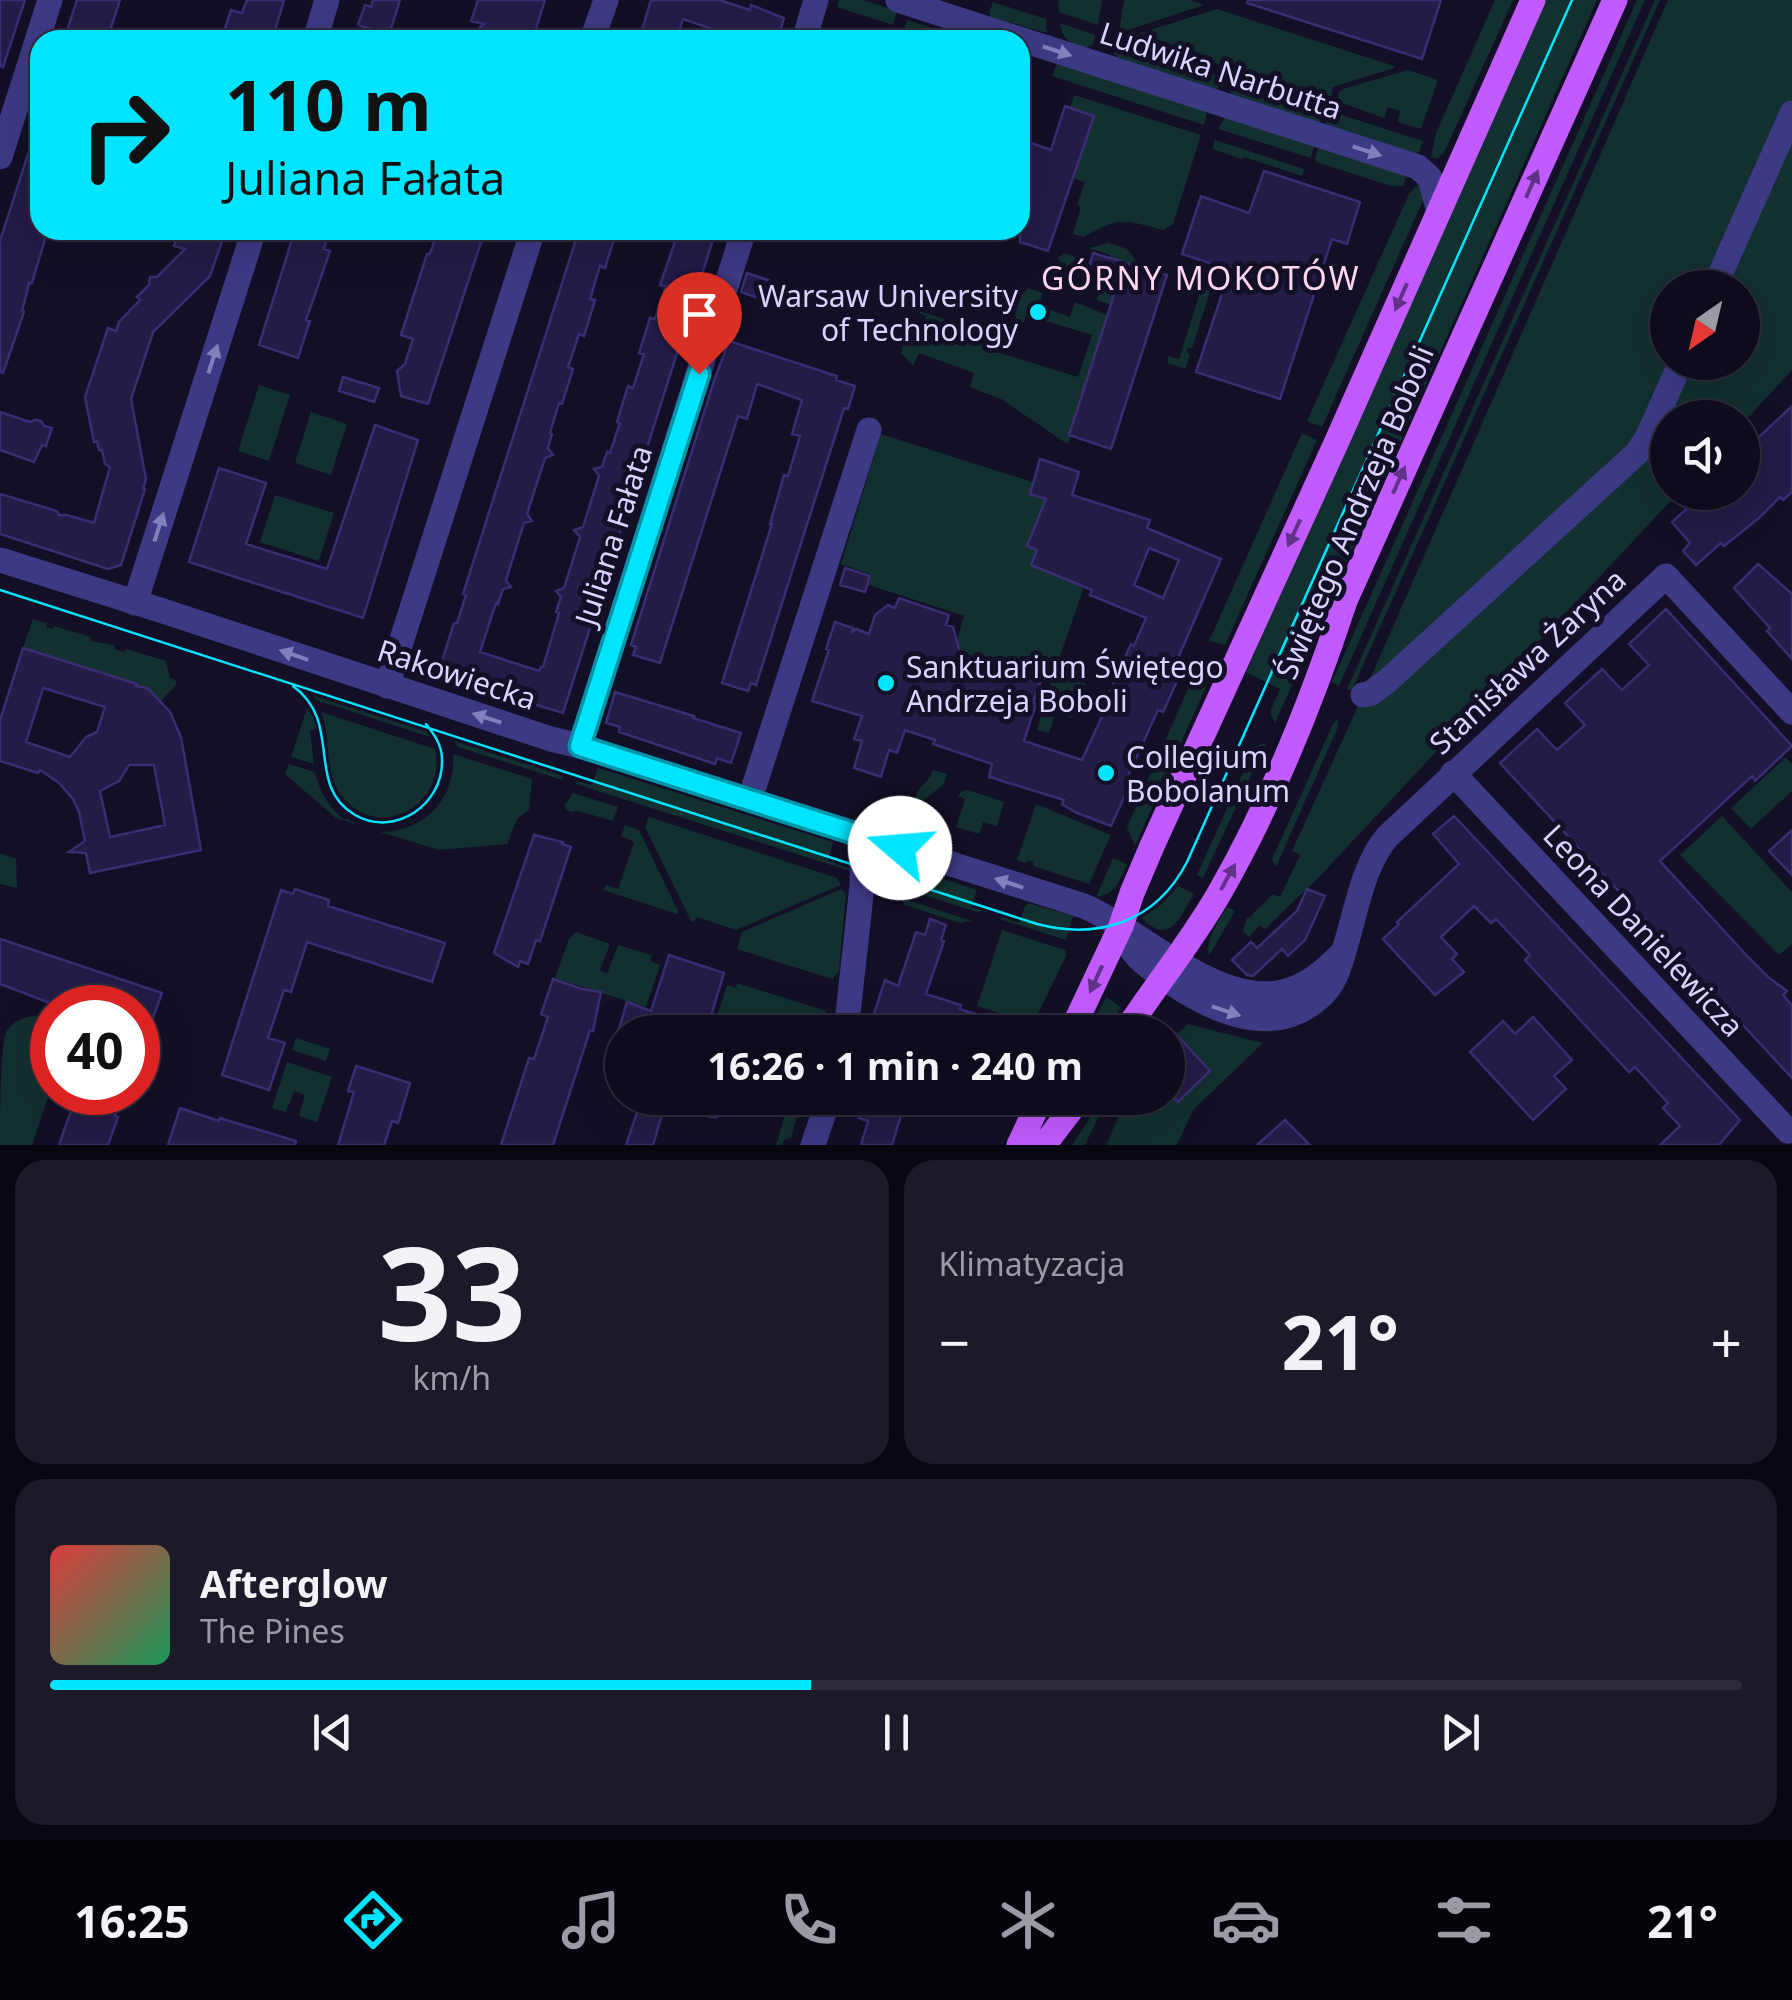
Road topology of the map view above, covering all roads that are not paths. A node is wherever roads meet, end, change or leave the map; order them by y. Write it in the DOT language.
graph roads {
  1 [pos="50,0"];
  2 [pos="327,0"];
  3 [pos="606,0"];
  4 [pos="816,0"];
  5 [pos="898,0"];
  6 [pos="1534,0"];
  7 [pos="1615,0"];
  8 [pos="41,30"];
  9 [pos="317,30"];
  10 [pos="596,30"];
  11 [pos="807,30"];
  12 [pos="991,30"];
  13 [pos="1030,42"];
  14 [pos="30,63"];
  15 [pos="1792,113"];
  16 [pos="0,158"];
  17 [pos="1439,212"];
  18 [pos="251,240"];
  19 [pos="530,240"];
  20 [pos="741,240"];
  21 [pos="1722,270"];
  22 [pos="1673,380"];
  23 [pos="869,430"];
  24 [pos="0,560"];
  25 [pos="134,603"];
  26 [pos="387,686"];
  27 [pos="1363,695"];
  28 [pos="1792,712"];
  29 [pos="580,746"];
  30 [pos="1454,773"];
  31 [pos="750,799"];
  32 [pos="862,835"];
  33 [pos="1121,926"];
  34 [pos="1170,968"];
  35 [pos="848,1015"];
  36 [pos="1079,1015"];
  37 [pos="1137,1015"];
  38 [pos="824,1115"];
  39 [pos="1033,1115"];
  40 [pos="1067,1115"];
  41 [pos="1784,1134"];
  42 [pos="814,1145"];
  43 [pos="1019,1145"];
  44 [pos="1044,1145"];
  1 -- 8 [label="street"];
  2 -- 9 [label="street"];
  3 -- 10 [label="street"];
  4 -- 11 [label="street"];
  5 -- 12 [label="street, Ludwika Narbutta, one-way"];
  6 -- 17 [label="main road, Świętego Andrzeja Boboli"];
  34 -- 7 [label="main road, Świętego Andrzeja Boboli, one-way"];
  13 -- 17 [label="street, Ludwika Narbutta, one-way"];
  14 -- 16 [label="street"];
  15 -- 21 [label="street"];
  17 -- 33 [label="main road, Świętego Andrzeja Boboli, one-way"];
  25 -- 18 [label="street, one-way"];
  19 -- 26 [label="street"];
  20 -- 29 [label="street, Juliana Fałata"];
  22 -- 27 [label="street"];
  23 -- 31 [label="street"];
  24 -- 25 [label="street, Rakowiecka"];
  26 -- 25 [label="street, Rakowiecka, one-way"];
  29 -- 26 [label="street, Rakowiecka, one-way"];
  28 -- 30 [label="street, Stanisława Żaryna"];
  29 -- 31 [label="street, Rakowiecka"];
  30 -- 34 [label="street, Stanisława Żaryna"];
  30 -- 41 [label="street, Leona Danielewicza"];
  31 -- 32 [label="street, Rakowiecka"];
  33 -- 32 [label="street, Rakowiecka, one-way"];
  32 -- 35 [label="street"];
  33 -- 34 [label="street, Stanisława Żaryna"];
  33 -- 36 [label="main road, Świętego Andrzeja Boboli, one-way"];
  34 -- 37 [label="main road, Świętego Andrzeja Boboli"];
  38 -- 42 [label="street"];
  39 -- 43 [label="main road"];
  40 -- 44 [label="main road"];
}
